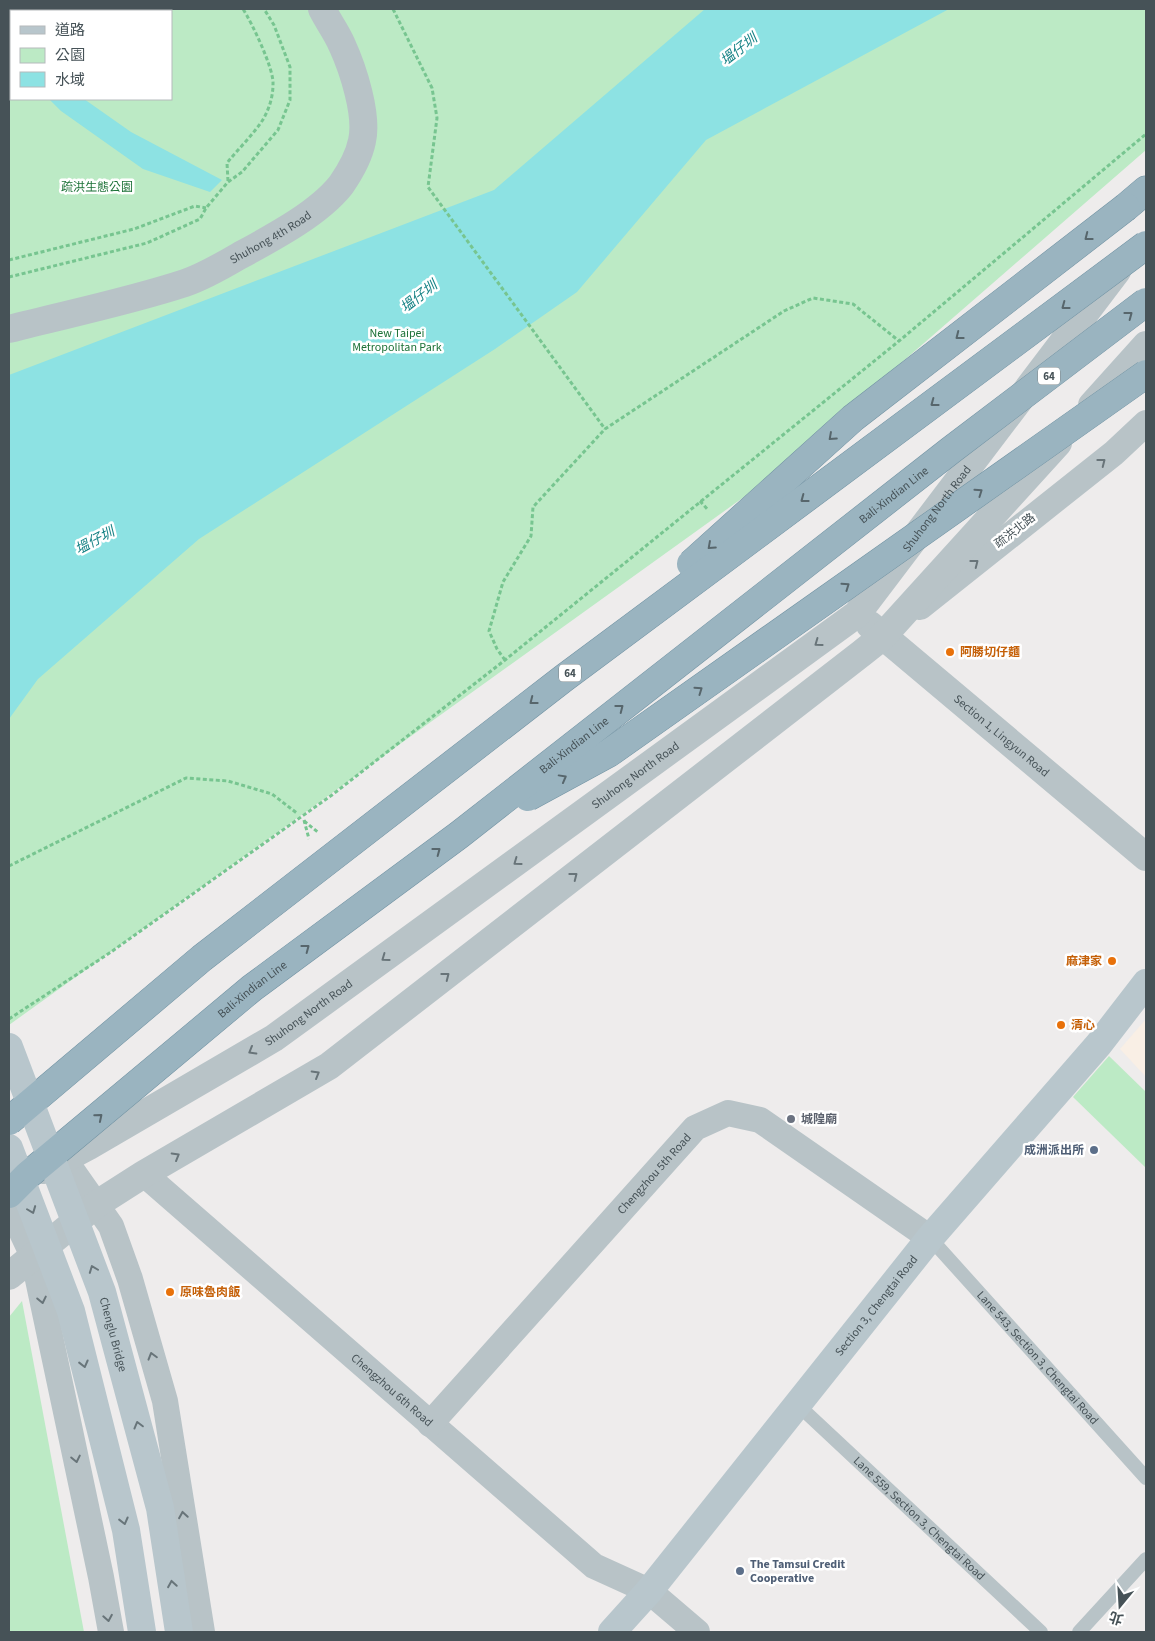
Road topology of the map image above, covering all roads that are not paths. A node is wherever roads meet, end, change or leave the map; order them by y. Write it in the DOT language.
graph roads {
  1 [pos="322,9"];
  2 [pos="1146,190"];
  3 [pos="1146,235"];
  4 [pos="1146,302"];
  5 [pos="9,329"];
  6 [pos="1146,345"];
  7 [pos="1146,374"];
  8 [pos="1146,423"];
  9 [pos="857,614"];
  10 [pos="882,637"];
  11 [pos="564,678"];
  12 [pos="459,835"];
  13 [pos="1146,857"];
  14 [pos="1146,983"];
  15 [pos="9,1047"];
  16 [pos="9,1120"];
  17 [pos="9,1148"];
  18 [pos="64,1159"];
  19 [pos="144,1174"];
  20 [pos="9,1190"];
  21 [pos="9,1194"];
  22 [pos="97,1204"];
  23 [pos="9,1205"];
  24 [pos="930,1238"];
  25 [pos="33,1256"];
  26 [pos="9,1276"];
  27 [pos="798,1405"];
  28 [pos="430,1424"];
  29 [pos="1146,1478"];
  30 [pos="1146,1558"];
  31 [pos="649,1590"];
  32 [pos="111,1632"];
  33 [pos="142,1632"];
  34 [pos="179,1632"];
  35 [pos="202,1632"];
  36 [pos="612,1632"];
  37 [pos="697,1632"];
  38 [pos="1041,1632"];
  39 [pos="1079,1632"];
  1 -- 5 [label="street, Shuhong 4th Road"];
  2 -- 11 [label="highway, one-way, bridge"];
  3 -- 9 [label="street, Shuhong North Road"];
  3 -- 11 [label="highway, 64, one-way, bridge"];
  12 -- 4 [label="highway, Bali-Xindian Line / 64, one-way, bridge"];
  6 -- 10 [label="street"];
  12 -- 7 [label="highway, one-way, bridge"];
  10 -- 8 [label="street, 疏洪北路, one-way"];
  9 -- 10 [label="street, Section 1, Lingyun Road"];
  9 -- 18 [label="street, Shuhong North Road, one-way"];
  10 -- 13 [label="street, Section 1, Lingyun Road"];
  19 -- 10 [label="street, one-way"];
  11 -- 16 [label="highway, 64, one-way, bridge"];
  21 -- 12 [label="highway, Bali-Xindian Line / 64, one-way, bridge"];
  14 -- 24 [label="main road, Section 3, Chengtai Road"];
  34 -- 15 [label="main road, Chenglu Bridge, one-way, bridge"];
  17 -- 33 [label="main road, one-way, bridge"];
  18 -- 20 [label="street, Shuhong North Road"];
  18 -- 22 [label="street"];
  19 -- 22 [label="street"];
  19 -- 28 [label="street, Chengzhou 6th Road"];
  22 -- 25 [label="street"];
  35 -- 22 [label="street, one-way"];
  23 -- 25 [label="street"];
  24 -- 27 [label="main road, Section 3, Chengtai Road"];
  24 -- 28 [label="street, Chengzhou 5th Road"];
  24 -- 29 [label="lane, Lane 543, Section 3, Chengtai Road"];
  25 -- 26 [label="street"];
  25 -- 32 [label="street, one-way"];
  27 -- 31 [label="main road, Section 3, Chengtai Road"];
  27 -- 38 [label="lane, Lane 559, Section 3, Chengtai Road"];
  28 -- 31 [label="street, Chengzhou 6th Road"];
  30 -- 39 [label="lane"];
  31 -- 36 [label="main road, Section 3, Chengtai Road"];
  31 -- 37 [label="street, Chengzhou 6th Road"];
}
